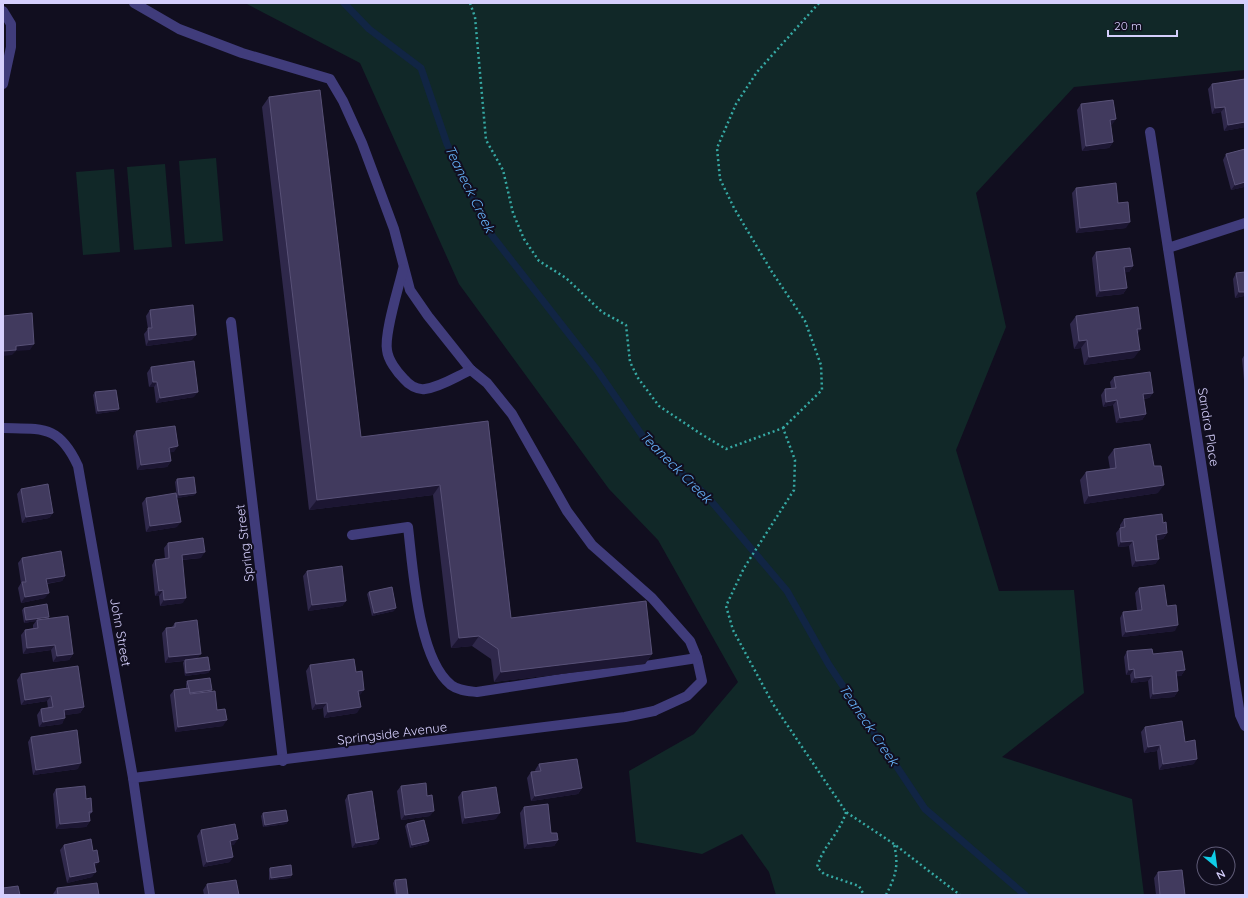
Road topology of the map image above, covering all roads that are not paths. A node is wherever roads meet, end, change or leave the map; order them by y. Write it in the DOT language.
graph roads {
  1 [pos="134,3"];
  2 [pos="3,11"];
  3 [pos="3,84"];
  4 [pos="1150,132"];
  5 [pos="1245,223"];
  6 [pos="1168,248"];
  7 [pos="404,267"];
  8 [pos="231,322"];
  9 [pos="471,370"];
  10 [pos="3,428"];
  11 [pos="352,535"];
  12 [pos="697,658"];
  13 [pos="1245,726"];
  14 [pos="282,760"];
  15 [pos="133,778"];
  16 [pos="150,895"];
  1 -- 7 [label="street"];
  2 -- 3 [label="street"];
  4 -- 6 [label="street, Sandra Place"];
  5 -- 6 [label="street"];
  6 -- 13 [label="street, Sandra Place"];
  7 -- 9 [label="street"];
  7 -- 9 [label="street"];
  8 -- 14 [label="street, Spring Street"];
  9 -- 12 [label="street"];
  10 -- 15 [label="street, John Street"];
  11 -- 12 [label="street"];
  12 -- 14 [label="street, Springside Avenue"];
  14 -- 15 [label="street, Springside Avenue"];
  15 -- 16 [label="street, John Street"];
}
